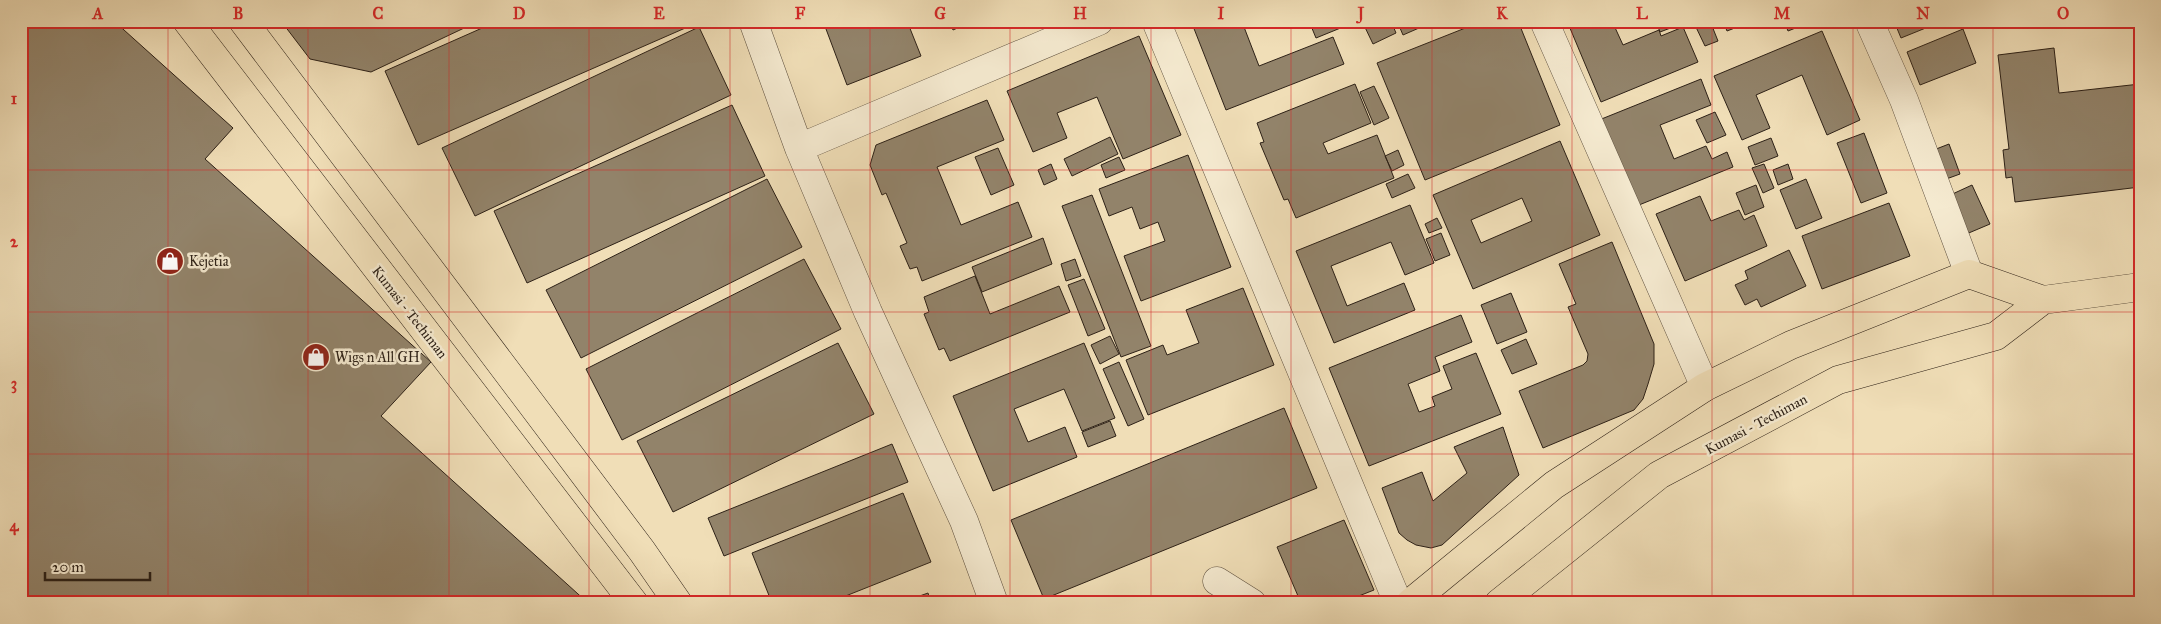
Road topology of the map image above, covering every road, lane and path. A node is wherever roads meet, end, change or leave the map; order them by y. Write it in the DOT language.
graph roads {
  1 [pos="187,21"];
  2 [pos="244,21"];
  3 [pos="753,21"];
  4 [pos="1099,21"];
  5 [pos="1156,21"];
  6 [pos="1544,21"];
  7 [pos="1869,21"];
  8 [pos="799,148"];
  9 [pos="1969,274"];
  10 [pos="2140,288"];
  11 [pos="2043,300"];
  12 [pos="1705,387"];
  13 [pos="1217,581"];
  14 [pos="634,603"];
  15 [pos="678,603"];
  16 [pos="994,603"];
  17 [pos="1252,603"];
  18 [pos="1398,603"];
  19 [pos="1410,603"];
  20 [pos="1499,603"];
  1 -- 14 [label="main road, Kumasi - Techiman"];
  2 -- 15 [label="main road"];
  3 -- 8 [label="street"];
  4 -- 8 [label="street"];
  5 -- 18 [label="street"];
  6 -- 12 [label="street"];
  7 -- 9 [label="street"];
  8 -- 16 [label="street"];
  9 -- 11 [label="main road"];
  9 -- 12 [label="main road"];
  10 -- 11 [label="main road"];
  11 -- 20 [label="main road, Kumasi - Techiman"];
  12 -- 19 [label="main road"];
  13 -- 17 [label="street"];
}
